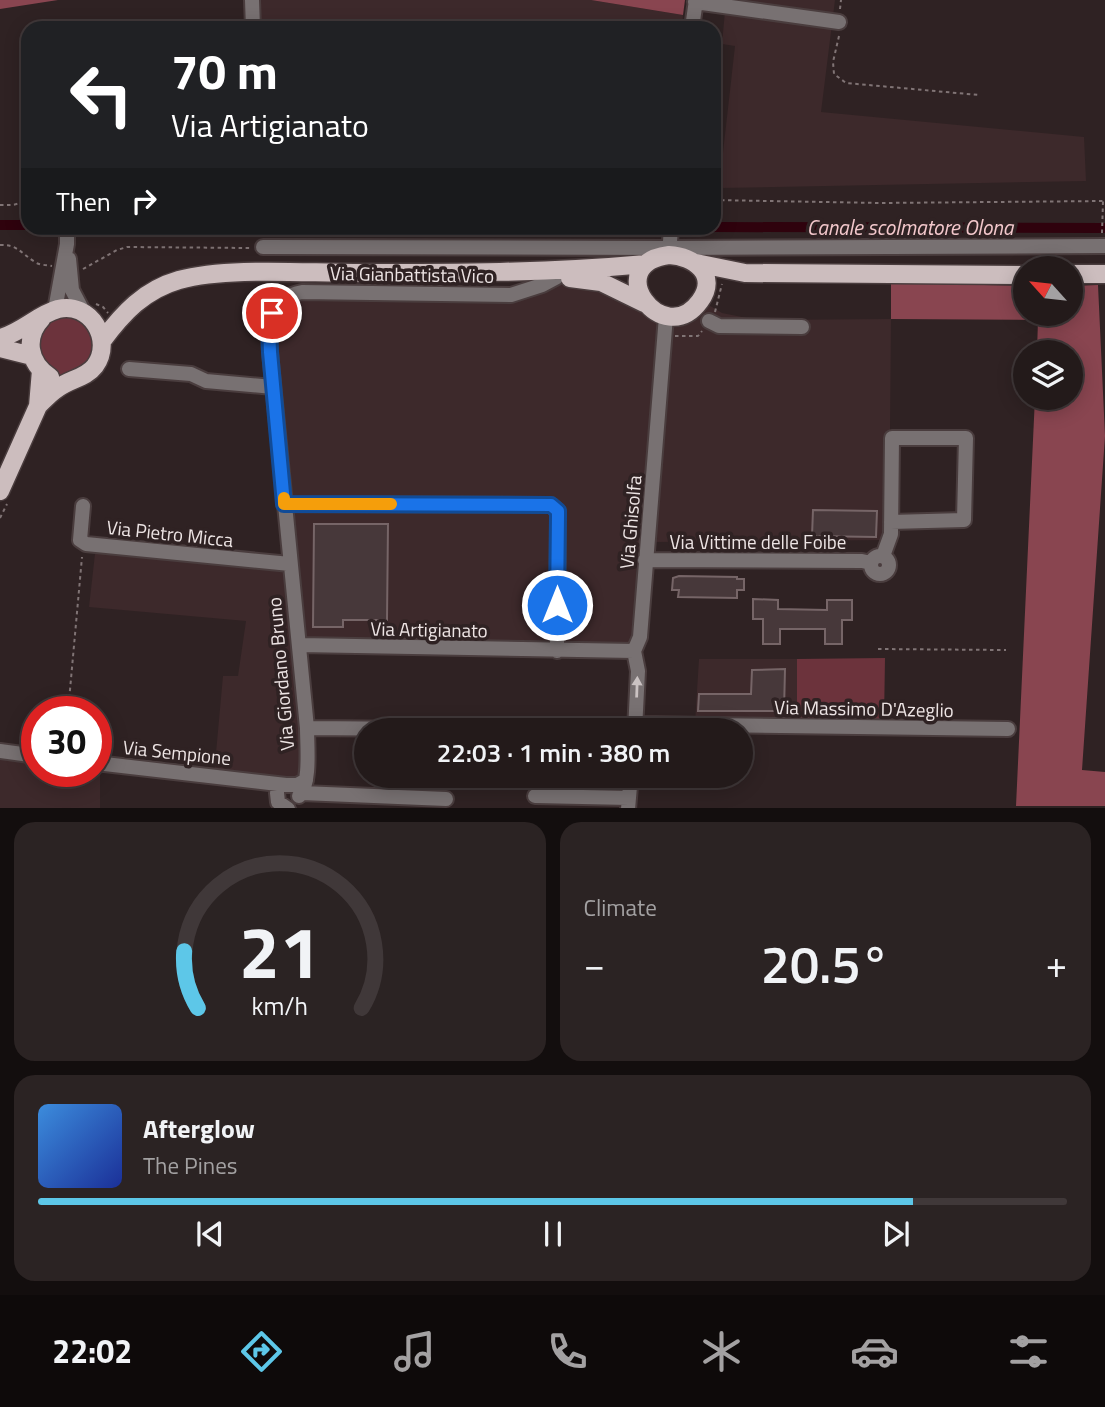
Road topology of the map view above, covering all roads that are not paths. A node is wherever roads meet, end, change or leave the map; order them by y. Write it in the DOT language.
graph roads {
  1 [pos="252,0"];
  2 [pos="695,1"];
  3 [pos="253,21"];
  4 [pos="693,21"];
  5 [pos="839,22"];
  6 [pos="67,235"];
  7 [pos="670,243"];
  8 [pos="1103,244"];
  9 [pos="263,247"];
  10 [pos="696,262"];
  11 [pos="646,264"];
  12 [pos="72,269"];
  13 [pos="745,273"];
  14 [pos="497,274"];
  15 [pos="1083,274"];
  16 [pos="1105,274"];
  17 [pos="1013,275"];
  18 [pos="557,277"];
  19 [pos="644,303"];
  20 [pos="697,303"];
  21 [pos="131,305"];
  22 [pos="50,313"];
  23 [pos="84,313"];
  24 [pos="666,316"];
  25 [pos="802,327"];
  26 [pos="0,338"];
  27 [pos="102,341"];
  28 [pos="0,348"];
  29 [pos="37,363"];
  30 [pos="129,369"];
  31 [pos="71,380"];
  32 [pos="273,387"];
  33 [pos="38,406"];
  34 [pos="0,491"];
  35 [pos="284,504"];
  36 [pos="83,506"];
  37 [pos="891,522"];
  38 [pos="645,560"];
  39 [pos="290,564"];
  40 [pos="300,645"];
  41 [pos="557,651"];
  42 [pos="634,651"];
  43 [pos="636,718"];
  44 [pos="753,728"];
  45 [pos="307,729"];
  46 [pos="354,729"];
  47 [pos="1008,729"];
  48 [pos="0,751"];
  49 [pos="21,754"];
  50 [pos="112,766"];
  51 [pos="293,796"];
  52 [pos="535,796"];
  53 [pos="446,799"];
  54 [pos="628,803"];
  1 -- 3 [label="street"];
  2 -- 4 [label="street"];
  2 -- 5 [label="street"];
  6 -- 12 [label="street"];
  7 -- 8 [label="street"];
  7 -- 9 [label="street"];
  7 -- 10 [label="main road"];
  7 -- 11 [label="main road"];
  10 -- 13 [label="main road"];
  10 -- 20 [label="main road"];
  11 -- 14 [label="main road"];
  11 -- 19 [label="main road"];
  12 -- 22 [label="street"];
  12 -- 23 [label="street"];
  13 -- 17 [label="main road"];
  13 -- 20 [label="main road"];
  14 -- 18 [label="main road"];
  14 -- 21 [label="main road"];
  15 -- 16 [label="main road"];
  18 -- 19 [label="main road"];
  18 -- 32 [label="street, Via Gianbattista Vico"];
  19 -- 24 [label="main road"];
  20 -- 24 [label="main road"];
  20 -- 25 [label="street"];
  21 -- 23 [label="main road"];
  21 -- 27 [label="main road"];
  22 -- 23 [label="main road"];
  22 -- 26 [label="main road"];
  22 -- 29 [label="main road"];
  23 -- 27 [label="main road"];
  24 -- 38 [label="street, Via Ghisolfa"];
  27 -- 31 [label="main road"];
  28 -- 29 [label="main road"];
  29 -- 31 [label="main road"];
  29 -- 33 [label="main road"];
  30 -- 32 [label="street"];
  31 -- 33 [label="main road"];
  32 -- 35 [label="street, Via Gianbattista Vico"];
  33 -- 34 [label="main road"];
  35 -- 39 [label="street, Via Gianbattista Vico"];
  35 -- 41 [label="street"];
  36 -- 39 [label="street, Via Pietro Micca"];
  37 -- 37 [label="street"];
  37 -- 38 [label="street, Via Vittime delle Foibe"];
  38 -- 42 [label="street, Via Ghisolfa"];
  39 -- 40 [label="street, Via Giordano Bruno"];
  40 -- 41 [label="street, Via Artigianato"];
  40 -- 45 [label="street, Via Giordano Bruno"];
  41 -- 42 [label="street, Via Artigianato"];
  43 -- 42 [label="street, Via Ghisolfa, one-way"];
  44 -- 47 [label="street, Via Massimo D'Azeglio"];
  45 -- 46 [label="street"];
  45 -- 51 [label="street, Via Giordano Bruno"];
  48 -- 49 [label="street"];
  50 -- 51 [label="street, Via Sempione"];
  51 -- 53 [label="street"];
  52 -- 54 [label="street"];
}
